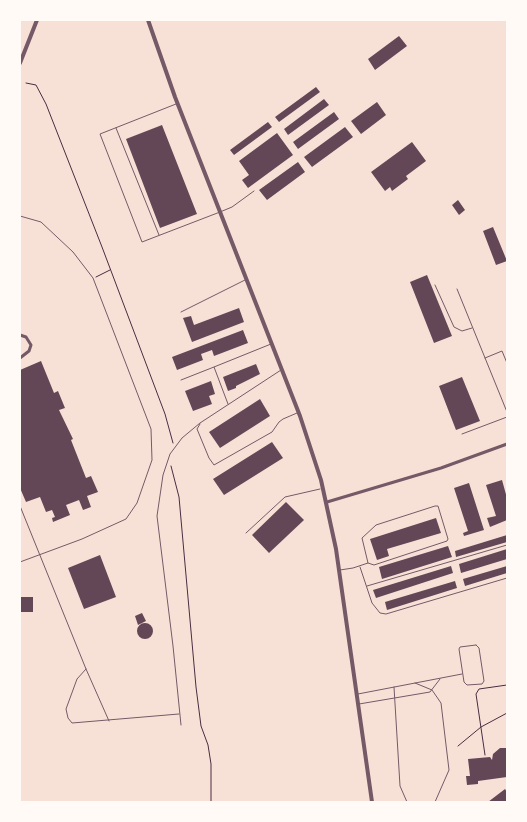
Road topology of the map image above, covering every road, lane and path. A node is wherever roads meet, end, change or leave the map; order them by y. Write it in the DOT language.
graph roads {
  1 [pos="37,20"];
  2 [pos="148,20"];
  3 [pos="20,63"];
  4 [pos="26,83"];
  5 [pos="178,104"];
  6 [pos="116,128"];
  7 [pos="254,191"];
  8 [pos="220,212"];
  9 [pos="20,216"];
  10 [pos="159,236"];
  11 [pos="110,269"];
  12 [pos="93,278"];
  13 [pos="246,279"];
  14 [pos="435,286"];
  15 [pos="457,289"];
  16 [pos="181,312"];
  17 [pos="473,328"];
  18 [pos="20,335"];
  19 [pos="271,344"];
  20 [pos="20,358"];
  21 [pos="485,358"];
  22 [pos="507,363"];
  23 [pos="214,367"];
  24 [pos="282,370"];
  25 [pos="181,380"];
  26 [pos="229,405"];
  27 [pos="507,412"];
  28 [pos="298,413"];
  29 [pos="507,417"];
  30 [pos="200,423"];
  31 [pos="462,434"];
  32 [pos="507,444"];
  33 [pos="175,447"];
  34 [pos="168,460"];
  35 [pos="324,489"];
  36 [pos="327,502"];
  37 [pos="20,506"];
  38 [pos="246,533"];
  39 [pos="507,545"];
  40 [pos="40,554"];
  41 [pos="20,562"];
  42 [pos="368,563"];
  43 [pos="360,567"];
  44 [pos="339,570"];
  45 [pos="507,578"];
  46 [pos="366,586"];
  47 [pos="86,668"];
  48 [pos="462,674"];
  49 [pos="441,678"];
  50 [pos="415,683"];
  51 [pos="507,685"];
  52 [pos="394,687"];
  53 [pos="432,690"];
  54 [pos="357,694"];
  55 [pos="395,699"];
  56 [pos="358,704"];
  57 [pos="507,713"];
  58 [pos="180,714"];
  59 [pos="109,721"];
  60 [pos="181,725"];
  61 [pos="481,727"];
  62 [pos="458,746"];
  63 [pos="485,755"];
  64 [pos="211,802"];
  65 [pos="372,802"];
  66 [pos="407,802"];
  67 [pos="435,802"];
  1 -- 3 [label="street"];
  2 -- 5 [label="street"];
  4 -- 11 [label="path"];
  5 -- 6 [label="lane"];
  5 -- 8 [label="street"];
  6 -- 10 [label="lane"];
  6 -- 10 [label="lane"];
  7 -- 8 [label="lane"];
  8 -- 10 [label="lane"];
  8 -- 13 [label="street"];
  9 -- 12 [label="lane"];
  11 -- 12 [label="path"];
  11 -- 33 [label="path"];
  12 -- 40 [label="lane"];
  13 -- 16 [label="lane"];
  13 -- 19 [label="street"];
  14 -- 17 [label="lane"];
  15 -- 17 [label="lane"];
  17 -- 21 [label="lane"];
  18 -- 20 [label="street"];
  19 -- 23 [label="lane"];
  19 -- 24 [label="street"];
  21 -- 22 [label="lane"];
  21 -- 27 [label="lane"];
  23 -- 25 [label="lane"];
  23 -- 26 [label="lane"];
  24 -- 26 [label="lane"];
  24 -- 28 [label="street"];
  26 -- 30 [label="lane"];
  28 -- 30 [label="lane"];
  28 -- 35 [label="street"];
  29 -- 31 [label="lane"];
  30 -- 33 [label="lane"];
  32 -- 36 [label="street"];
  33 -- 34 [label="lane"];
  34 -- 58 [label="lane"];
  34 -- 64 [label="path"];
  35 -- 36 [label="street"];
  35 -- 38 [label="lane"];
  36 -- 44 [label="street"];
  37 -- 40 [label="lane"];
  39 -- 46 [label="lane"];
  40 -- 41 [label="lane"];
  40 -- 47 [label="lane"];
  42 -- 42 [label="lane"];
  42 -- 43 [label="lane"];
  43 -- 44 [label="lane"];
  43 -- 46 [label="lane"];
  44 -- 54 [label="street"];
  45 -- 46 [label="lane"];
  47 -- 59 [label="lane"];
  47 -- 59 [label="lane"];
  48 -- 48 [label="lane"];
  48 -- 49 [label="lane"];
  49 -- 50 [label="lane"];
  49 -- 53 [label="lane"];
  50 -- 52 [label="lane"];
  50 -- 53 [label="lane"];
  51 -- 61 [label="path"];
  52 -- 54 [label="lane"];
  52 -- 55 [label="lane"];
  53 -- 55 [label="lane"];
  53 -- 67 [label="lane"];
  54 -- 56 [label="street"];
  55 -- 56 [label="lane"];
  55 -- 66 [label="lane"];
  56 -- 65 [label="street"];
  57 -- 61 [label="path"];
  58 -- 59 [label="lane"];
  58 -- 60 [label="lane"];
  61 -- 62 [label="path"];
  61 -- 63 [label="path"];
}
